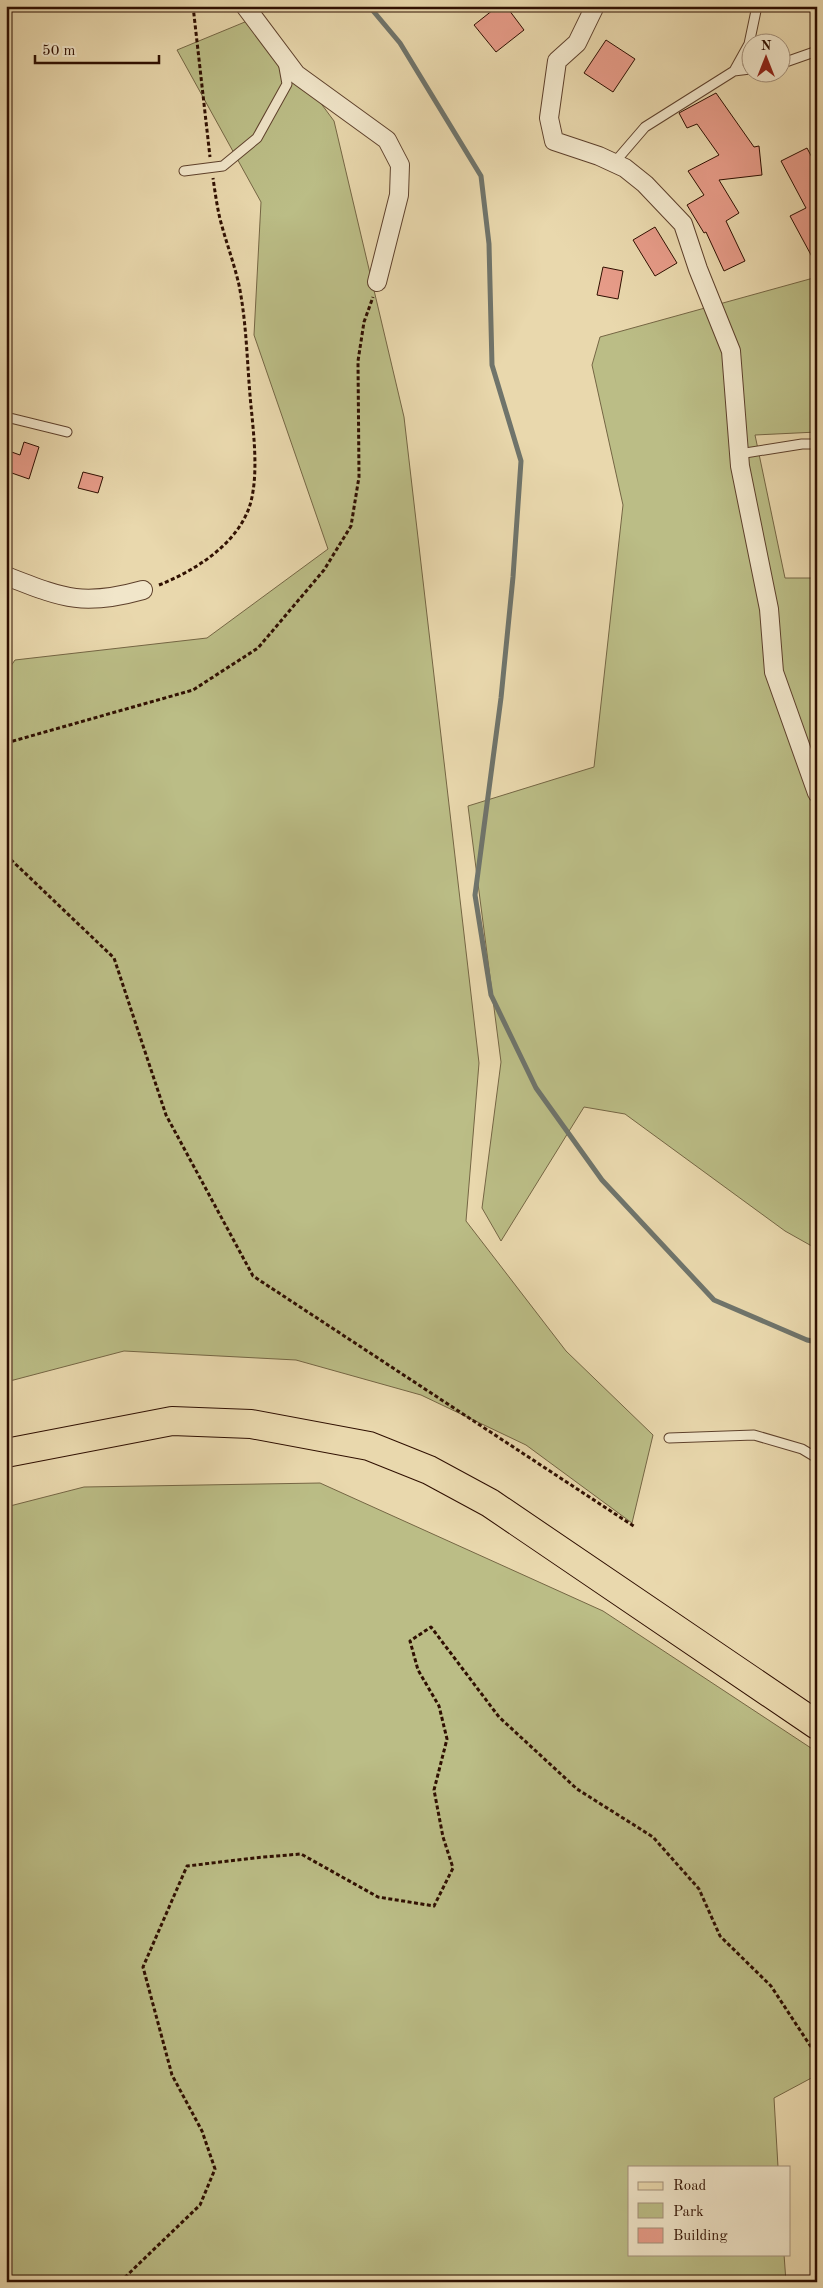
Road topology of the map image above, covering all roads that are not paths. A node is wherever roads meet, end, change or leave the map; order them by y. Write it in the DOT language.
graph roads {
  1 [pos="246,6"];
  2 [pos="595,6"];
  3 [pos="757,6"];
  4 [pos="817,51"];
  5 [pos="281,54"];
  6 [pos="790,60"];
  7 [pos="740,70"];
  8 [pos="734,71"];
  9 [pos="614,163"];
  10 [pos="184,171"];
  11 [pos="377,282"];
  12 [pos="6,417"];
  13 [pos="67,432"];
  14 [pos="817,444"];
  15 [pos="739,454"];
  16 [pos="6,576"];
  17 [pos="143,590"];
  18 [pos="817,793"];
  19 [pos="670,1438"];
  20 [pos="6,1453"];
  21 [pos="817,1458"];
  22 [pos="817,1725"];
  1 -- 5 [label="street"];
  2 -- 9 [label="street"];
  3 -- 8 [label="lane"];
  4 -- 6 [label="lane"];
  5 -- 10 [label="lane"];
  5 -- 11 [label="street"];
  7 -- 8 [label="lane"];
  8 -- 9 [label="lane"];
  9 -- 15 [label="street"];
  12 -- 13 [label="lane"];
  14 -- 15 [label="lane"];
  15 -- 18 [label="street"];
  16 -- 17 [label="street"];
  19 -- 21 [label="lane"];
  20 -- 22 [label="main road"];
}
